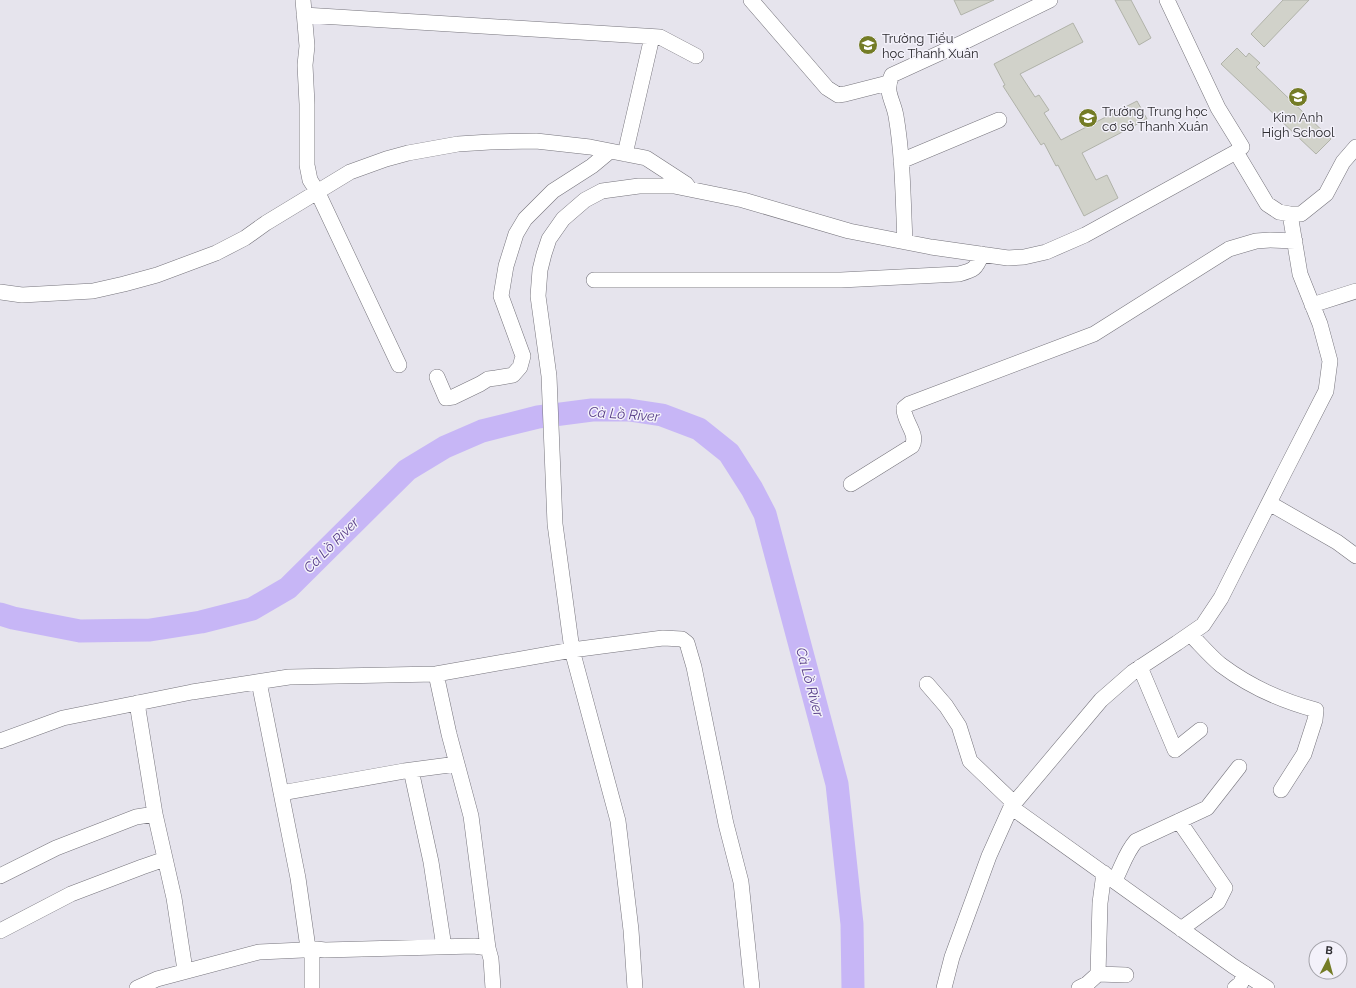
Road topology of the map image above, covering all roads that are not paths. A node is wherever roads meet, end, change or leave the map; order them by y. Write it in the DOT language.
graph roads {
  1 [pos="751,0"];
  2 [pos="1050,0"];
  3 [pos="1167,0"];
  4 [pos="304,7"];
  5 [pos="652,37"];
  6 [pos="696,56"];
  7 [pos="888,83"];
  8 [pos="999,120"];
  9 [pos="1356,147"];
  10 [pos="610,151"];
  11 [pos="1236,152"];
  12 [pos="625,154"];
  13 [pos="901,161"];
  14 [pos="690,189"];
  15 [pos="317,191"];
  16 [pos="1290,214"];
  17 [pos="1295,241"];
  18 [pos="905,242"];
  19 [pos="982,254"];
  20 [pos="594,280"];
  21 [pos="1356,290"];
  22 [pos="0,292"];
  23 [pos="1312,305"];
  24 [pos="399,365"];
  25 [pos="436,377"];
  26 [pos="851,484"];
  27 [pos="1269,503"];
  28 [pos="1356,556"];
  29 [pos="1190,634"];
  30 [pos="572,650"];
  31 [pos="1140,667"];
  32 [pos="436,674"];
  33 [pos="259,682"];
  34 [pos="927,684"];
  35 [pos="137,703"];
  36 [pos="1200,730"];
  37 [pos="0,741"];
  38 [pos="457,764"];
  39 [pos="1239,767"];
  40 [pos="411,770"];
  41 [pos="1281,790"];
  42 [pos="281,793"];
  43 [pos="1013,805"];
  44 [pos="156,814"];
  45 [pos="1179,821"];
  46 [pos="165,860"];
  47 [pos="0,876"];
  48 [pos="1110,877"];
  49 [pos="1181,929"];
  50 [pos="0,931"];
  51 [pos="444,947"];
  52 [pos="310,948"];
  53 [pos="488,948"];
  54 [pos="186,970"];
  55 [pos="1244,973"];
  56 [pos="1098,974"];
  57 [pos="1126,975"];
  58 [pos="137,988"];
  59 [pos="312,988"];
  60 [pos="493,988"];
  61 [pos="635,988"];
  62 [pos="752,988"];
  63 [pos="944,988"];
  64 [pos="1080,988"];
  65 [pos="1235,988"];
  66 [pos="1267,988"];
  1 -- 7 [label="street"];
  2 -- 7 [label="street"];
  3 -- 11 [label="street"];
  4 -- 5 [label="street"];
  4 -- 15 [label="street"];
  5 -- 6 [label="street"];
  5 -- 12 [label="street"];
  7 -- 13 [label="street"];
  8 -- 13 [label="street"];
  9 -- 16 [label="street"];
  10 -- 12 [label="street"];
  10 -- 15 [label="street"];
  10 -- 25 [label="street"];
  11 -- 16 [label="street"];
  11 -- 19 [label="street"];
  12 -- 14 [label="street"];
  13 -- 18 [label="street"];
  14 -- 18 [label="street"];
  14 -- 30 [label="street"];
  15 -- 22 [label="street"];
  15 -- 24 [label="street"];
  16 -- 17 [label="street"];
  17 -- 23 [label="street"];
  17 -- 26 [label="street"];
  18 -- 19 [label="street"];
  19 -- 20 [label="street"];
  21 -- 23 [label="street"];
  23 -- 27 [label="street"];
  27 -- 28 [label="street"];
  27 -- 29 [label="street"];
  29 -- 31 [label="street"];
  29 -- 41 [label="street"];
  30 -- 32 [label="street"];
  30 -- 61 [label="street"];
  30 -- 62 [label="street"];
  31 -- 36 [label="street"];
  31 -- 43 [label="street"];
  32 -- 33 [label="street"];
  32 -- 38 [label="street"];
  33 -- 35 [label="street"];
  33 -- 42 [label="street"];
  34 -- 43 [label="street"];
  35 -- 37 [label="street"];
  35 -- 44 [label="street"];
  38 -- 40 [label="street"];
  38 -- 53 [label="street"];
  39 -- 45 [label="street"];
  40 -- 42 [label="street"];
  40 -- 51 [label="street"];
  42 -- 52 [label="street"];
  43 -- 48 [label="street"];
  43 -- 63 [label="street"];
  44 -- 46 [label="street"];
  44 -- 47 [label="street"];
  45 -- 48 [label="street"];
  45 -- 49 [label="street"];
  46 -- 50 [label="street"];
  46 -- 54 [label="street"];
  48 -- 49 [label="street"];
  48 -- 56 [label="street"];
  49 -- 55 [label="street"];
  51 -- 52 [label="street"];
  51 -- 53 [label="street"];
  52 -- 54 [label="street"];
  52 -- 59 [label="street"];
  53 -- 60 [label="street"];
  54 -- 58 [label="street"];
  55 -- 65 [label="street"];
  55 -- 66 [label="street"];
  56 -- 57 [label="street"];
  56 -- 64 [label="street"];
}
